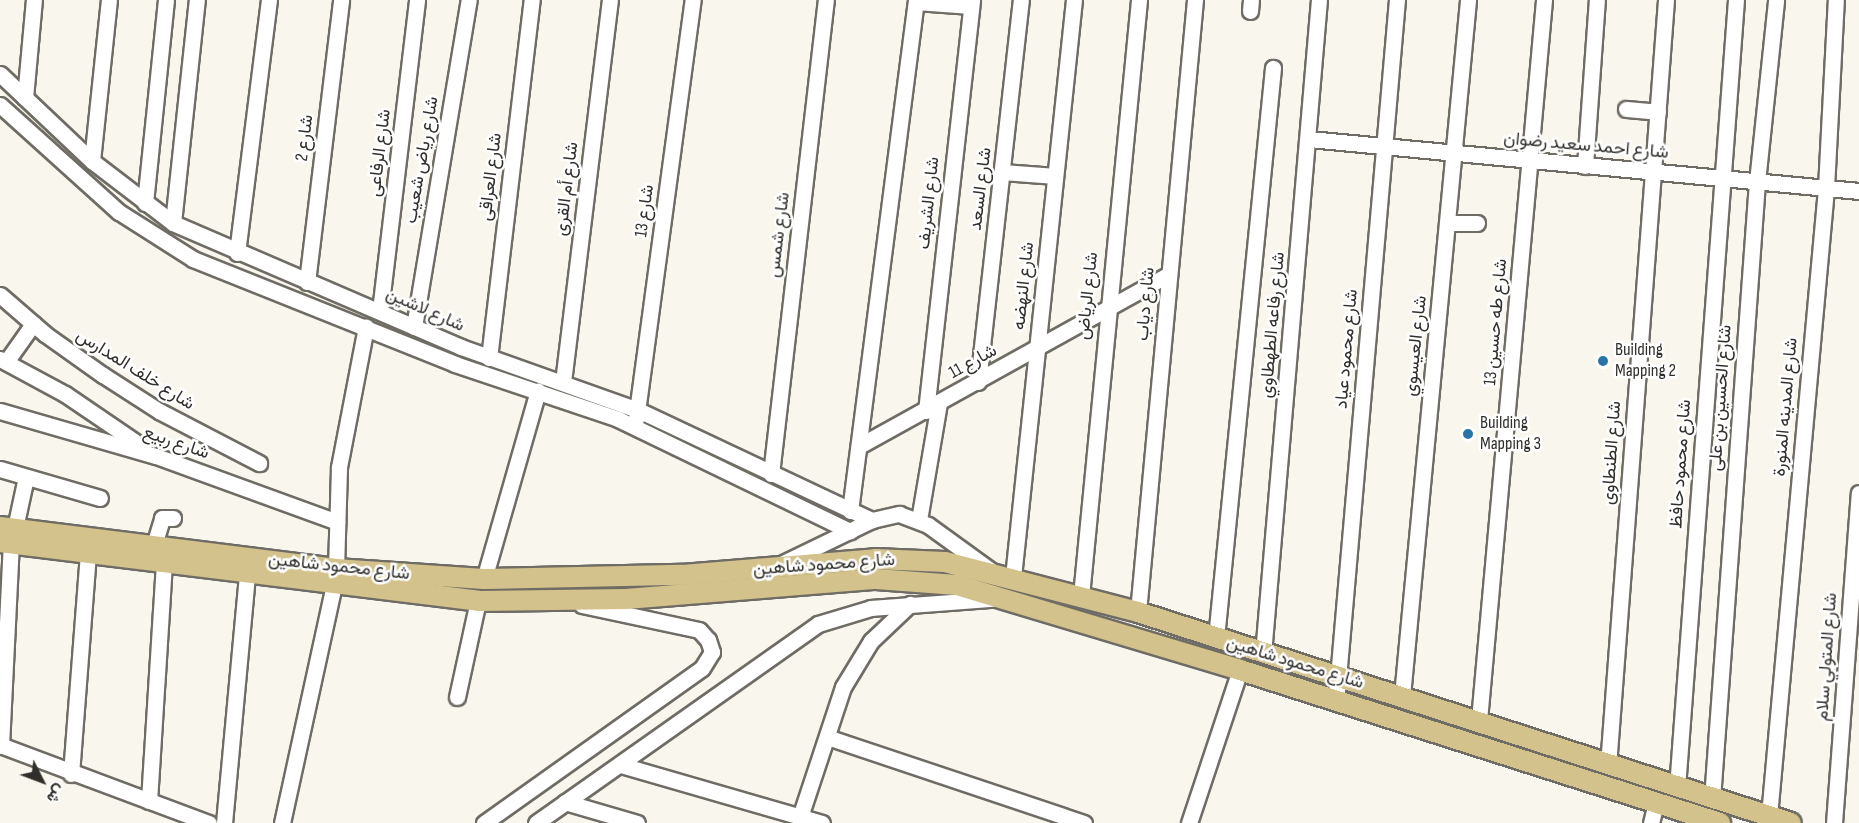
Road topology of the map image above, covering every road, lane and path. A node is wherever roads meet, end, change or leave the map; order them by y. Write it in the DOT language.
graph roads {
  1 [pos="34,0"];
  2 [pos="109,0"];
  3 [pos="166,0"];
  4 [pos="197,0"];
  5 [pos="268,0"];
  6 [pos="341,0"];
  7 [pos="417,0"];
  8 [pos="469,0"];
  9 [pos="532,0"];
  10 [pos="610,0"];
  11 [pos="693,0"];
  12 [pos="826,0"];
  13 [pos="1021,0"];
  14 [pos="1074,0"];
  15 [pos="1139,0"];
  16 [pos="1195,0"];
  17 [pos="1319,0"];
  18 [pos="1397,0"];
  19 [pos="1467,0"];
  20 [pos="1544,0"];
  21 [pos="1597,0"];
  22 [pos="1666,0"];
  23 [pos="1736,0"];
  24 [pos="1776,0"];
  25 [pos="1836,0"];
  26 [pos="916,1"];
  27 [pos="971,3"];
  28 [pos="1273,68"];
  29 [pos="0,74"];
  30 [pos="25,98"];
  31 [pos="0,105"];
  32 [pos="1626,109"];
  33 [pos="1658,112"];
  34 [pos="1309,140"];
  35 [pos="1384,147"];
  36 [pos="1454,153"];
  37 [pos="1530,160"];
  38 [pos="92,161"];
  39 [pos="1585,166"];
  40 [pos="1003,171"];
  41 [pos="1653,172"];
  42 [pos="1055,176"];
  43 [pos="1722,178"];
  44 [pos="1757,182"];
  45 [pos="1826,188"];
  46 [pos="1859,192"];
  47 [pos="139,199"];
  48 [pos="119,212"];
  49 [pos="173,223"];
  50 [pos="1447,223"];
  51 [pos="1477,224"];
  52 [pos="237,253"];
  53 [pos="1168,275"];
  54 [pos="307,282"];
  55 [pos="0,295"];
  56 [pos="1106,310"];
  57 [pos="380,311"];
  58 [pos="33,324"];
  59 [pos="366,327"];
  60 [pos="414,327"];
  61 [pos="439,338"];
  62 [pos="1037,349"];
  63 [pos="432,355"];
  64 [pos="489,358"];
  65 [pos="3,361"];
  66 [pos="978,381"];
  67 [pos="563,382"];
  68 [pos="538,391"];
  69 [pos="932,407"];
  70 [pos="638,410"];
  71 [pos="0,411"];
  72 [pos="635,426"];
  73 [pos="859,446"];
  74 [pos="156,456"];
  75 [pos="259,463"];
  76 [pos="0,469"];
  77 [pos="771,474"];
  78 [pos="26,477"];
  79 [pos="1859,493"];
  80 [pos="100,498"];
  81 [pos="826,501"];
  82 [pos="850,511"];
  83 [pos="818,516"];
  84 [pos="173,518"];
  85 [pos="872,520"];
  86 [pos="919,520"];
  87 [pos="337,522"];
  88 [pos="850,531"];
  89 [pos="6,535"];
  90 [pos="154,545"];
  91 [pos="88,551"];
  92 [pos="164,562"];
  93 [pos="773,568"];
  94 [pos="247,575"];
  95 [pos="1004,575"];
  96 [pos="335,577"];
  97 [pos="484,579"];
  98 [pos="1082,596"];
  99 [pos="1009,598"];
  100 [pos="478,601"];
  101 [pos="567,602"];
  102 [pos="910,604"];
  103 [pos="1138,612"];
  104 [pos="1216,638"];
  105 [pos="1263,654"];
  106 [pos="1240,670"];
  107 [pos="1338,677"];
  108 [pos="1401,696"];
  109 [pos="457,698"];
  110 [pos="1336,701"];
  111 [pos="1479,720"];
  112 [pos="826,736"];
  113 [pos="1,746"];
  114 [pos="621,765"];
  115 [pos="1608,765"];
  116 [pos="71,774"];
  117 [pos="1677,788"];
  118 [pos="1712,799"];
  119 [pos="149,801"];
  120 [pos="565,802"];
  121 [pos="1656,803"];
  122 [pos="1769,816"];
  123 [pos="800,817"];
  124 [pos="209,823"];
  125 [pos="224,823"];
  126 [pos="282,823"];
  127 [pos="484,823"];
  128 [pos="536,823"];
  129 [pos="637,823"];
  130 [pos="822,823"];
  131 [pos="1084,823"];
  132 [pos="1189,823"];
  133 [pos="1651,823"];
  134 [pos="1720,823"];
  135 [pos="1791,823"];
  136 [pos="1834,823"];
  1 -- 30 [label="street"];
  2 -- 38 [label="street"];
  3 -- 47 [label="street"];
  4 -- 49 [label="street"];
  5 -- 52 [label="street"];
  6 -- 54 [label="street, شارع 2"];
  7 -- 57 [label="street, شارع الرفاعى"];
  8 -- 60 [label="street, شارع رياض شعيب"];
  9 -- 64 [label="street, شارع العراقى"];
  10 -- 67 [label="street, شارع أم القرى"];
  11 -- 70 [label="street, شارع 13"];
  12 -- 77 [label="street, شارع شمس"];
  13 -- 40 [label="street, شارع السعد"];
  14 -- 42 [label="street, شارع النهضه"];
  15 -- 56 [label="street, شارع الرياض"];
  16 -- 53 [label="street, شارع دياب"];
  17 -- 34 [label="street, شارع رفاعه الطهطاوي"];
  18 -- 35 [label="street, شارع محمود عياد"];
  19 -- 36 [label="street, شارع العيسوي"];
  20 -- 37 [label="street, شارع طه حسين 13"];
  21 -- 39 [label="street"];
  22 -- 33 [label="street, شارع الطنطاوى"];
  23 -- 43 [label="street, شارع محمود حافظ"];
  24 -- 44 [label="street, شارع الحسين بن على"];
  25 -- 45 [label="street, شارع المدينه المنورة"];
  26 -- 27 [label="street"];
  26 -- 73 [label="street"];
  27 -- 69 [label="street, شارع الشريف"];
  28 -- 104 [label="street"];
  29 -- 30 [label="street, شارع لاشين"];
  30 -- 38 [label="street, شارع لاشين"];
  31 -- 48 [label="street"];
  32 -- 33 [label="street"];
  33 -- 41 [label="street, شارع الطنطاوى"];
  34 -- 35 [label="street, شارع احمد سعيد رضوان"];
  34 -- 105 [label="street, شارع رفاعه الطهطاوي"];
  35 -- 36 [label="street, شارع احمد سعيد رضوان"];
  35 -- 107 [label="street, شارع محمود عياد"];
  36 -- 37 [label="street, شارع احمد سعيد رضوان"];
  36 -- 50 [label="street, شارع العيسوي"];
  37 -- 39 [label="street, شارع احمد سعيد رضوان"];
  37 -- 111 [label="street, شارع طه حسين 13"];
  38 -- 47 [label="street, شارع لاشين"];
  39 -- 41 [label="street, شارع احمد سعيد رضوان"];
  40 -- 42 [label="street"];
  40 -- 66 [label="street, شارع السعد"];
  41 -- 43 [label="street, شارع احمد سعيد رضوان"];
  41 -- 115 [label="street, شارع الطنطاوى"];
  42 -- 62 [label="street, شارع النهضه"];
  43 -- 44 [label="street, شارع احمد سعيد رضوان"];
  43 -- 117 [label="street, شارع محمود حافظ"];
  44 -- 45 [label="street, شارع احمد سعيد رضوان"];
  44 -- 118 [label="street, شارع الحسين بن على"];
  45 -- 46 [label="street, شارع احمد سعيد رضوان"];
  45 -- 122 [label="street, شارع المدينه المنورة"];
  47 -- 48 [label="street"];
  47 -- 49 [label="street, شارع لاشين"];
  48 -- 59 [label="street"];
  49 -- 52 [label="street, شارع لاشين"];
  50 -- 51 [label="street"];
  50 -- 108 [label="street, شارع العيسوي"];
  52 -- 54 [label="street, شارع لاشين"];
  53 -- 56 [label="street, شارع 11"];
  53 -- 103 [label="street, شارع دياب"];
  54 -- 57 [label="street, شارع لاشين"];
  55 -- 58 [label="street, شارع خلف المدارس"];
  56 -- 62 [label="street, شارع 11"];
  56 -- 98 [label="street, شارع الرياض"];
  57 -- 60 [label="street, شارع لاشين"];
  58 -- 65 [label="street"];
  58 -- 75 [label="street, شارع خلف المدارس"];
  59 -- 63 [label="street"];
  59 -- 87 [label="street"];
  60 -- 61 [label="street, شارع لاشين"];
  61 -- 63 [label="street"];
  61 -- 64 [label="street, شارع لاشين"];
  62 -- 66 [label="street, شارع 11"];
  62 -- 95 [label="street, شارع النهضه"];
  63 -- 68 [label="street"];
  64 -- 67 [label="street, شارع لاشين"];
  65 -- 74 [label="street"];
  66 -- 69 [label="street, شارع 11"];
  67 -- 70 [label="street, شارع لاشين"];
  68 -- 72 [label="street"];
  68 -- 97 [label="street"];
  69 -- 73 [label="street, شارع 11"];
  69 -- 86 [label="street, شارع الشريف"];
  70 -- 72 [label="street, شارع 13"];
  70 -- 77 [label="street, شارع لاشين"];
  71 -- 74 [label="street, شارع ربيع"];
  72 -- 83 [label="street"];
  73 -- 82 [label="street"];
  74 -- 87 [label="street, شارع ربيع"];
  76 -- 78 [label="street"];
  77 -- 81 [label="street, شارع لاشين"];
  78 -- 80 [label="street"];
  78 -- 89 [label="street"];
  79 -- 136 [label="street, شارع المتولي سلام"];
  81 -- 82 [label="street, شارع لاشين"];
  81 -- 83 [label="street"];
  82 -- 85 [label="street, شارع لاشين"];
  83 -- 88 [label="street"];
  84 -- 90 [label="street"];
  85 -- 86 [label="street"];
  85 -- 88 [label="street"];
  86 -- 95 [label="street"];
  87 -- 96 [label="street"];
  88 -- 93 [label="street"];
  89 -- 90 [label="main road, شارع محمود شاهين"];
  89 -- 91 [label="main road, شارع محمود شاهين"];
  89 -- 113 [label="street"];
  90 -- 96 [label="main road, شارع محمود شاهين"];
  91 -- 92 [label="main road, شارع محمود شاهين"];
  91 -- 116 [label="street"];
  92 -- 94 [label="main road, شارع محمود شاهين"];
  92 -- 119 [label="street"];
  93 -- 95 [label="main road, شارع محمود شاهين"];
  93 -- 97 [label="main road, شارع محمود شاهين"];
  94 -- 96 [label="main road, شارع محمود شاهين"];
  94 -- 125 [label="street"];
  95 -- 98 [label="main road, شارع محمود شاهين"];
  96 -- 97 [label="main road, شارع محمود شاهين"];
  96 -- 100 [label="main road, شارع محمود شاهين"];
  96 -- 126 [label="street"];
  98 -- 103 [label="main road, شارع محمود شاهين"];
  99 -- 101 [label="main road, شارع محمود شاهين"];
  99 -- 102 [label="street"];
  99 -- 106 [label="main road, شارع محمود شاهين"];
  100 -- 101 [label="main road, شارع محمود شاهين"];
  100 -- 109 [label="street"];
  101 -- 127 [label="street"];
  102 -- 112 [label="street"];
  102 -- 114 [label="street"];
  103 -- 104 [label="main road, شارع محمود شاهين"];
  104 -- 105 [label="main road, شارع محمود شاهين"];
  105 -- 107 [label="main road, شارع محمود شاهين"];
  106 -- 110 [label="main road, شارع محمود شاهين"];
  106 -- 132 [label="street"];
  107 -- 108 [label="main road, شارع محمود شاهين"];
  107 -- 110 [label="street, شارع محمود عياد"];
  108 -- 111 [label="main road, شارع محمود شاهين"];
  110 -- 121 [label="main road, شارع محمود شاهين"];
  111 -- 115 [label="main road, شارع محمود شاهين"];
  112 -- 123 [label="street"];
  112 -- 131 [label="street"];
  113 -- 116 [label="street"];
  114 -- 120 [label="street"];
  114 -- 123 [label="street"];
  115 -- 117 [label="main road, شارع محمود شاهين"];
  116 -- 119 [label="street"];
  117 -- 118 [label="main road, شارع محمود شاهين"];
  118 -- 122 [label="main road, شارع محمود شاهين"];
  119 -- 124 [label="street"];
  120 -- 128 [label="street"];
  120 -- 129 [label="street"];
  121 -- 133 [label="street"];
  121 -- 134 [label="main road, شارع محمود شاهين"];
  122 -- 135 [label="main road, شارع محمود شاهين"];
  123 -- 130 [label="street"];
}
